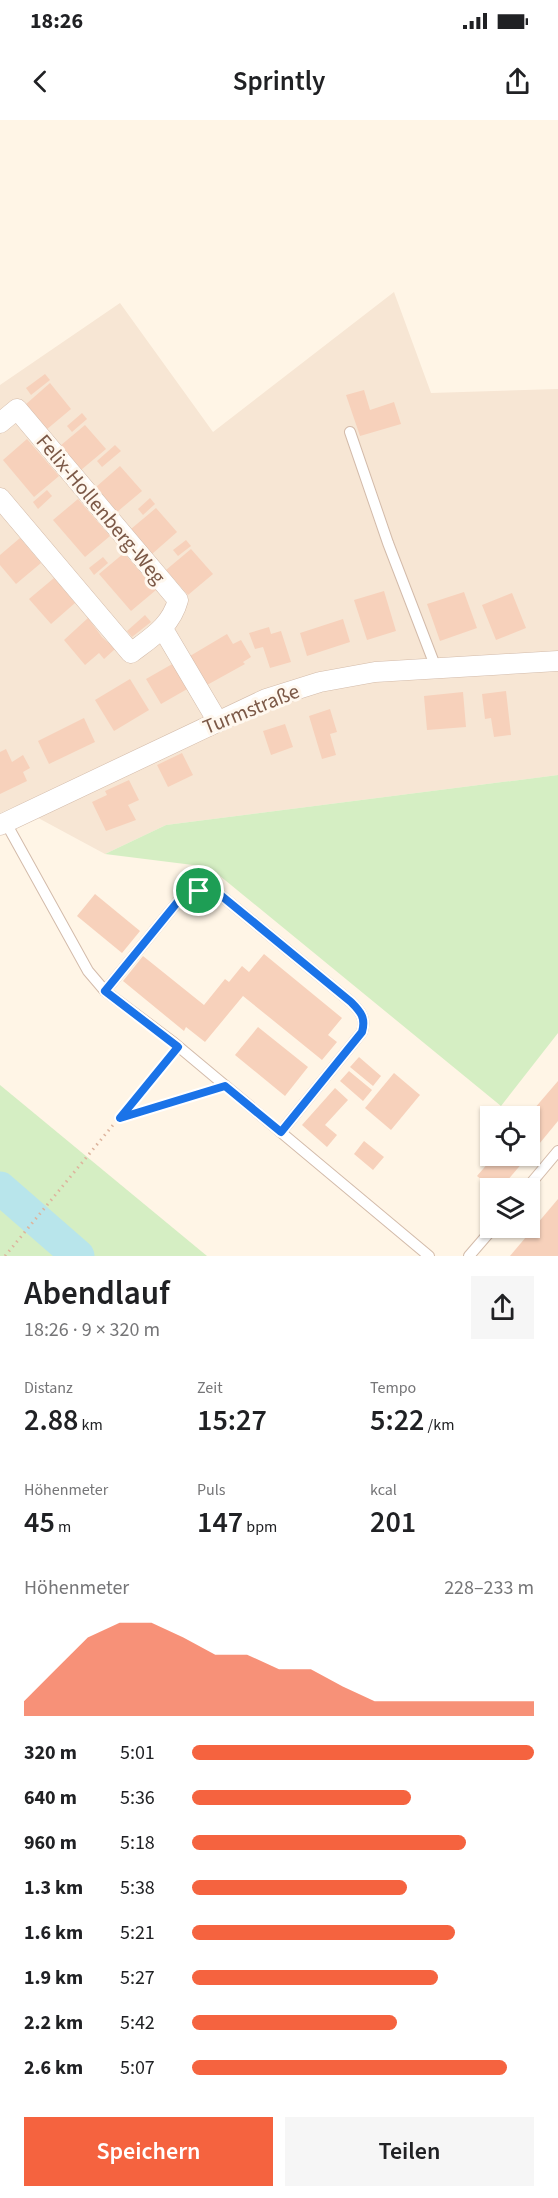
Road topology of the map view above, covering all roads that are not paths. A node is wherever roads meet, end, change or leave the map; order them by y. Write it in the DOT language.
graph roads {
  1 [pos="0,423"];
  2 [pos="350,432"];
  3 [pos="0,498"];
  4 [pos="163,629"];
  5 [pos="558,662"];
  6 [pos="436,668"];
  7 [pos="218,722"];
  8 [pos="3,824"];
  9 [pos="105,991"];
  10 [pos="281,1132"];
  11 [pos="558,1152"];
  12 [pos="536,1178"];
  13 [pos="485,1238"];
  14 [pos="429,1256"];
  15 [pos="469,1256"];
  1 -- 4 [label="street, Felix-Hollenberg-Weg"];
  2 -- 6 [label="lane"];
  3 -- 4 [label="street, Felix-Hollenberg-Weg"];
  4 -- 7 [label="street"];
  5 -- 6 [label="street, Turmstraße"];
  6 -- 7 [label="street, Turmstraße"];
  7 -- 8 [label="street, Turmstraße"];
  8 -- 9 [label="lane"];
  9 -- 10 [label="lane"];
  9 -- 10 [label="lane"];
  10 -- 14 [label="lane"];
  11 -- 12 [label="lane"];
  13 -- 15 [label="lane"];
}
